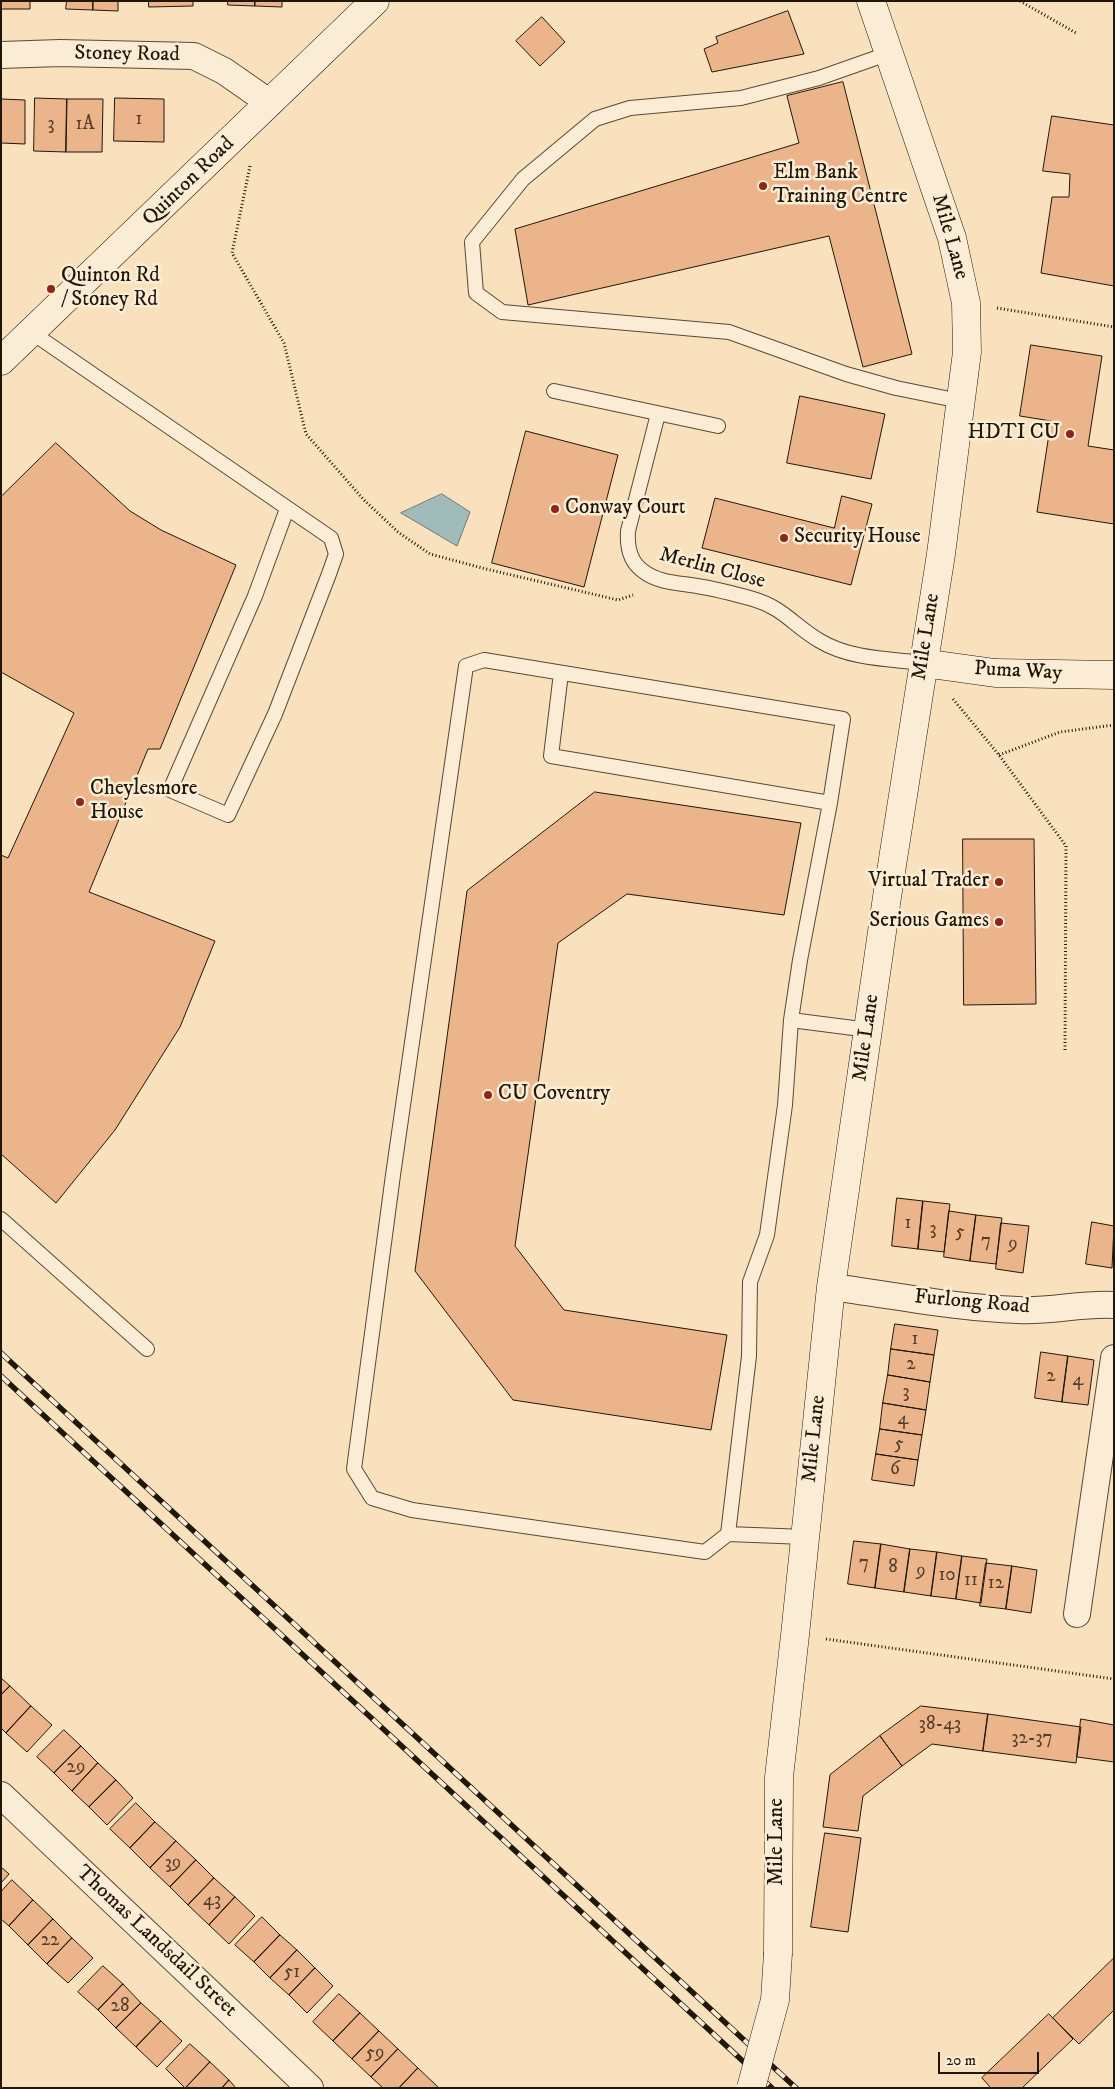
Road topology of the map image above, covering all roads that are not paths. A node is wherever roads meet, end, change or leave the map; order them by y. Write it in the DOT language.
graph roads {
  1 [pos="374,1"];
  2 [pos="871,1"];
  3 [pos="890,52"];
  4 [pos="1,54"];
  5 [pos="270,103"];
  6 [pos="31,332"];
  7 [pos="1,361"];
  8 [pos="554,391"];
  9 [pos="960,401"];
  10 [pos="658,414"];
  11 [pos="718,426"];
  12 [pos="287,509"];
  13 [pos="923,663"];
  14 [pos="561,673"];
  15 [pos="1114,675"];
  16 [pos="830,804"];
  17 [pos="791,1020"];
  18 [pos="869,1030"];
  19 [pos="1,1219"];
  20 [pos="831,1286"];
  21 [pos="1114,1305"];
  22 [pos="147,1349"];
  23 [pos="1114,1358"];
  24 [pos="728,1534"];
  25 [pos="805,1537"];
  26 [pos="1077,1614"];
  27 [pos="1,1796"];
  28 [pos="310,2088"];
  29 [pos="750,2088"];
  1 -- 5 [label="street, Quinton Road"];
  2 -- 3 [label="street, Mile Lane"];
  3 -- 9 [label="street, Mile Lane"];
  3 -- 9 [label="lane"];
  4 -- 5 [label="street, Stoney Road"];
  5 -- 6 [label="street, Quinton Road"];
  6 -- 7 [label="street, Quinton Road"];
  6 -- 12 [label="lane"];
  8 -- 10 [label="lane"];
  9 -- 13 [label="street, Mile Lane"];
  10 -- 11 [label="lane"];
  10 -- 13 [label="lane, Merlin Close"];
  12 -- 12 [label="lane"];
  13 -- 15 [label="street, Puma Way"];
  13 -- 18 [label="street, Mile Lane"];
  14 -- 16 [label="lane"];
  14 -- 16 [label="lane"];
  14 -- 24 [label="lane"];
  16 -- 17 [label="lane"];
  17 -- 18 [label="lane"];
  17 -- 24 [label="lane"];
  18 -- 20 [label="street, Mile Lane"];
  19 -- 22 [label="lane"];
  20 -- 21 [label="street, Furlong Road"];
  20 -- 25 [label="street, Mile Lane"];
  23 -- 26 [label="street"];
  24 -- 25 [label="lane"];
  25 -- 29 [label="street, Mile Lane, bridge"];
  27 -- 28 [label="street, Thomas Landsdail Street"];
}
